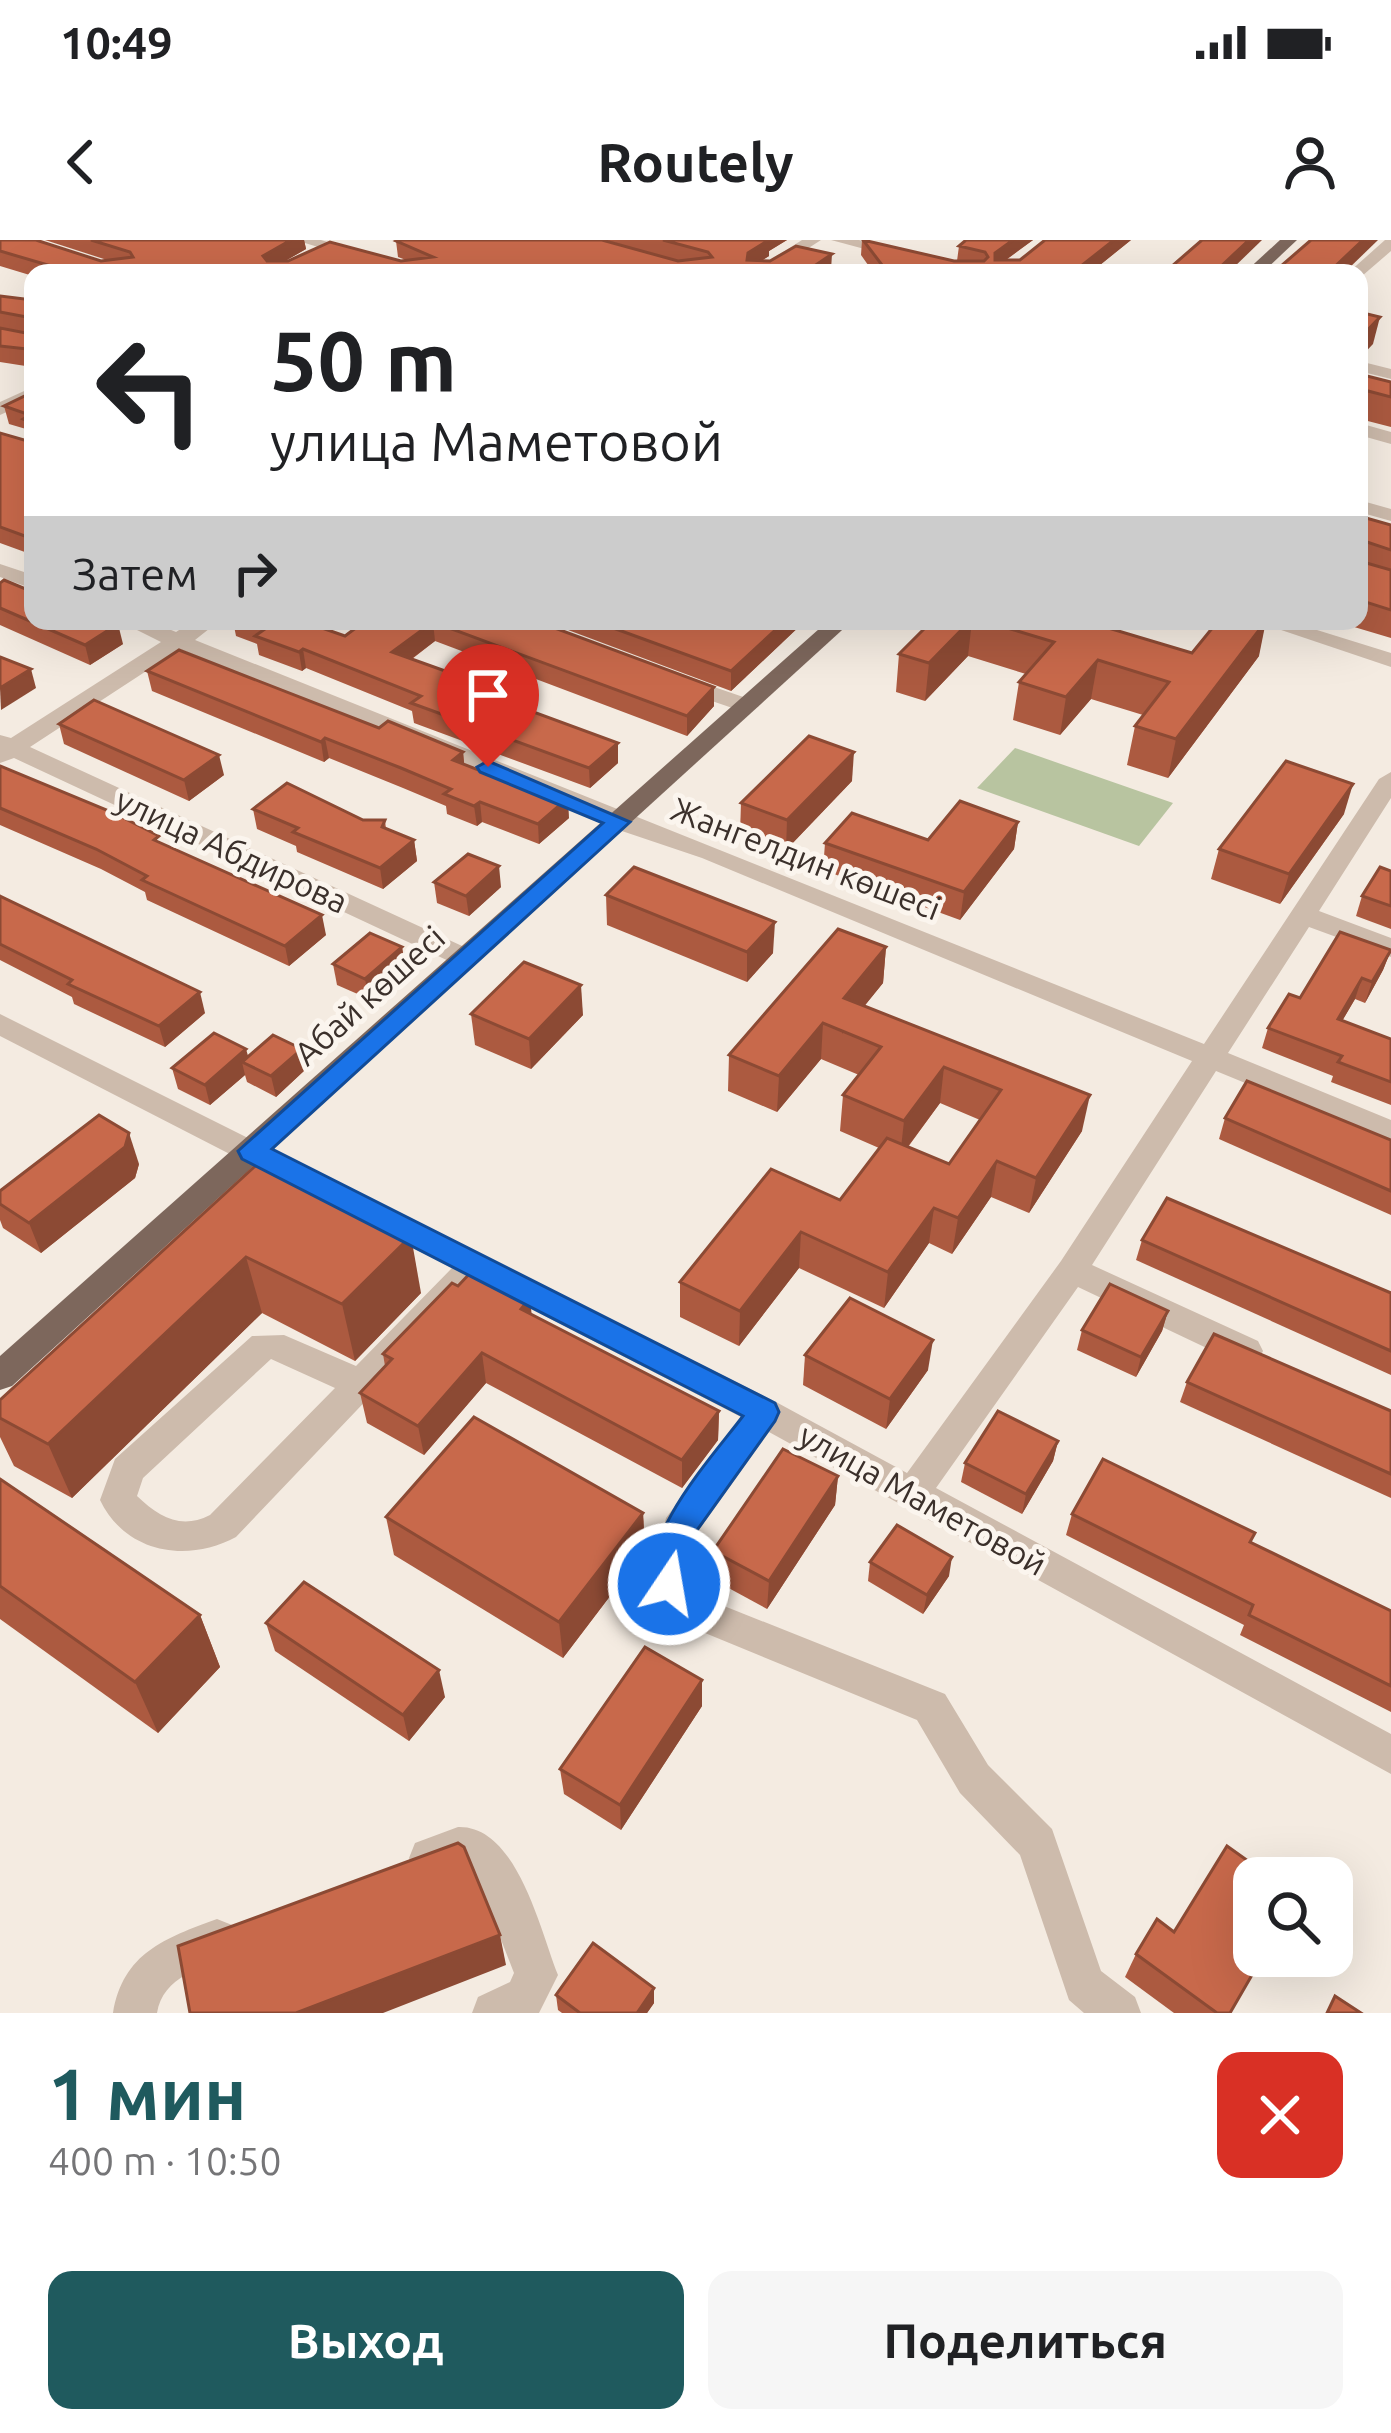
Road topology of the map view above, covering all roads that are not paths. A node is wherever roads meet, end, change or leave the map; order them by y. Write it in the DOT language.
graph roads {
  1 [pos="303,240"];
  2 [pos="813,240"];
  3 [pos="839,240"];
  4 [pos="1289,240"];
  5 [pos="1391,243"];
  6 [pos="338,244"];
  7 [pos="297,264"];
  8 [pos="396,264"];
  9 [pos="773,264"];
  10 [pos="937,264"];
  11 [pos="1262,264"];
  12 [pos="1366,264"];
  13 [pos="153,630"];
  14 [pos="194,630"];
  15 [pos="831,630"];
  16 [pos="1294,630"];
  17 [pos="178,640"];
  18 [pos="1391,660"];
  19 [pos="661,675"];
  20 [pos="747,706"];
  21 [pos="4,749"];
  22 [pos="1388,790"];
  23 [pos="619,822"];
  24 [pos="1306,916"];
  25 [pos="1391,948"];
  26 [pos="463,957"];
  27 [pos="0,1024"];
  28 [pos="1211,1058"];
  29 [pos="1391,1132"];
  30 [pos="252,1151"];
  31 [pos="476,1265"];
  32 [pos="1072,1270"];
  33 [pos="1285,1369"];
  34 [pos="0,1376"];
  35 [pos="360,1384"];
  36 [pos="764,1412"];
  37 [pos="912,1494"];
  38 [pos="1391,1755"];
  39 [pos="397,1871"];
  40 [pos="249,1928"];
  41 [pos="135,2013"];
  42 [pos="494,2013"];
  43 [pos="1118,2013"];
  1 -- 6 [label="street"];
  2 -- 9 [label="street"];
  3 -- 10 [label="street"];
  4 -- 11 [label="main road"];
  5 -- 12 [label="street"];
  6 -- 7 [label="street"];
  6 -- 8 [label="street"];
  13 -- 17 [label="street, Жангелдин көшесі"];
  14 -- 17 [label="street"];
  15 -- 20 [label="main road, Абай көшесі"];
  16 -- 18 [label="street"];
  17 -- 21 [label="street"];
  17 -- 23 [label="street, Жангелдин көшесі"];
  19 -- 20 [label="street"];
  20 -- 23 [label="main road, Абай көшесі"];
  21 -- 26 [label="street, улица Абдирова"];
  22 -- 24 [label="street"];
  23 -- 26 [label="main road, Абай көшесі"];
  23 -- 28 [label="street, Жангелдин көшесі"];
  24 -- 25 [label="street"];
  24 -- 28 [label="street"];
  26 -- 30 [label="main road, Абай көшесі"];
  27 -- 30 [label="street, улица Маметовой"];
  28 -- 29 [label="street, Жангелдин көшесі"];
  28 -- 32 [label="street"];
  30 -- 31 [label="street, улица Маметовой"];
  30 -- 34 [label="main road, Абай көшесі"];
  31 -- 35 [label="street"];
  31 -- 36 [label="street, улица Маметовой"];
  32 -- 33 [label="street"];
  32 -- 37 [label="street"];
  35 -- 35 [label="street"];
  36 -- 37 [label="street, улица Маметовой"];
  36 -- 43 [label="street"];
  37 -- 38 [label="street, улица Маметовой"];
  39 -- 42 [label="street"];
  40 -- 41 [label="street"];
}
